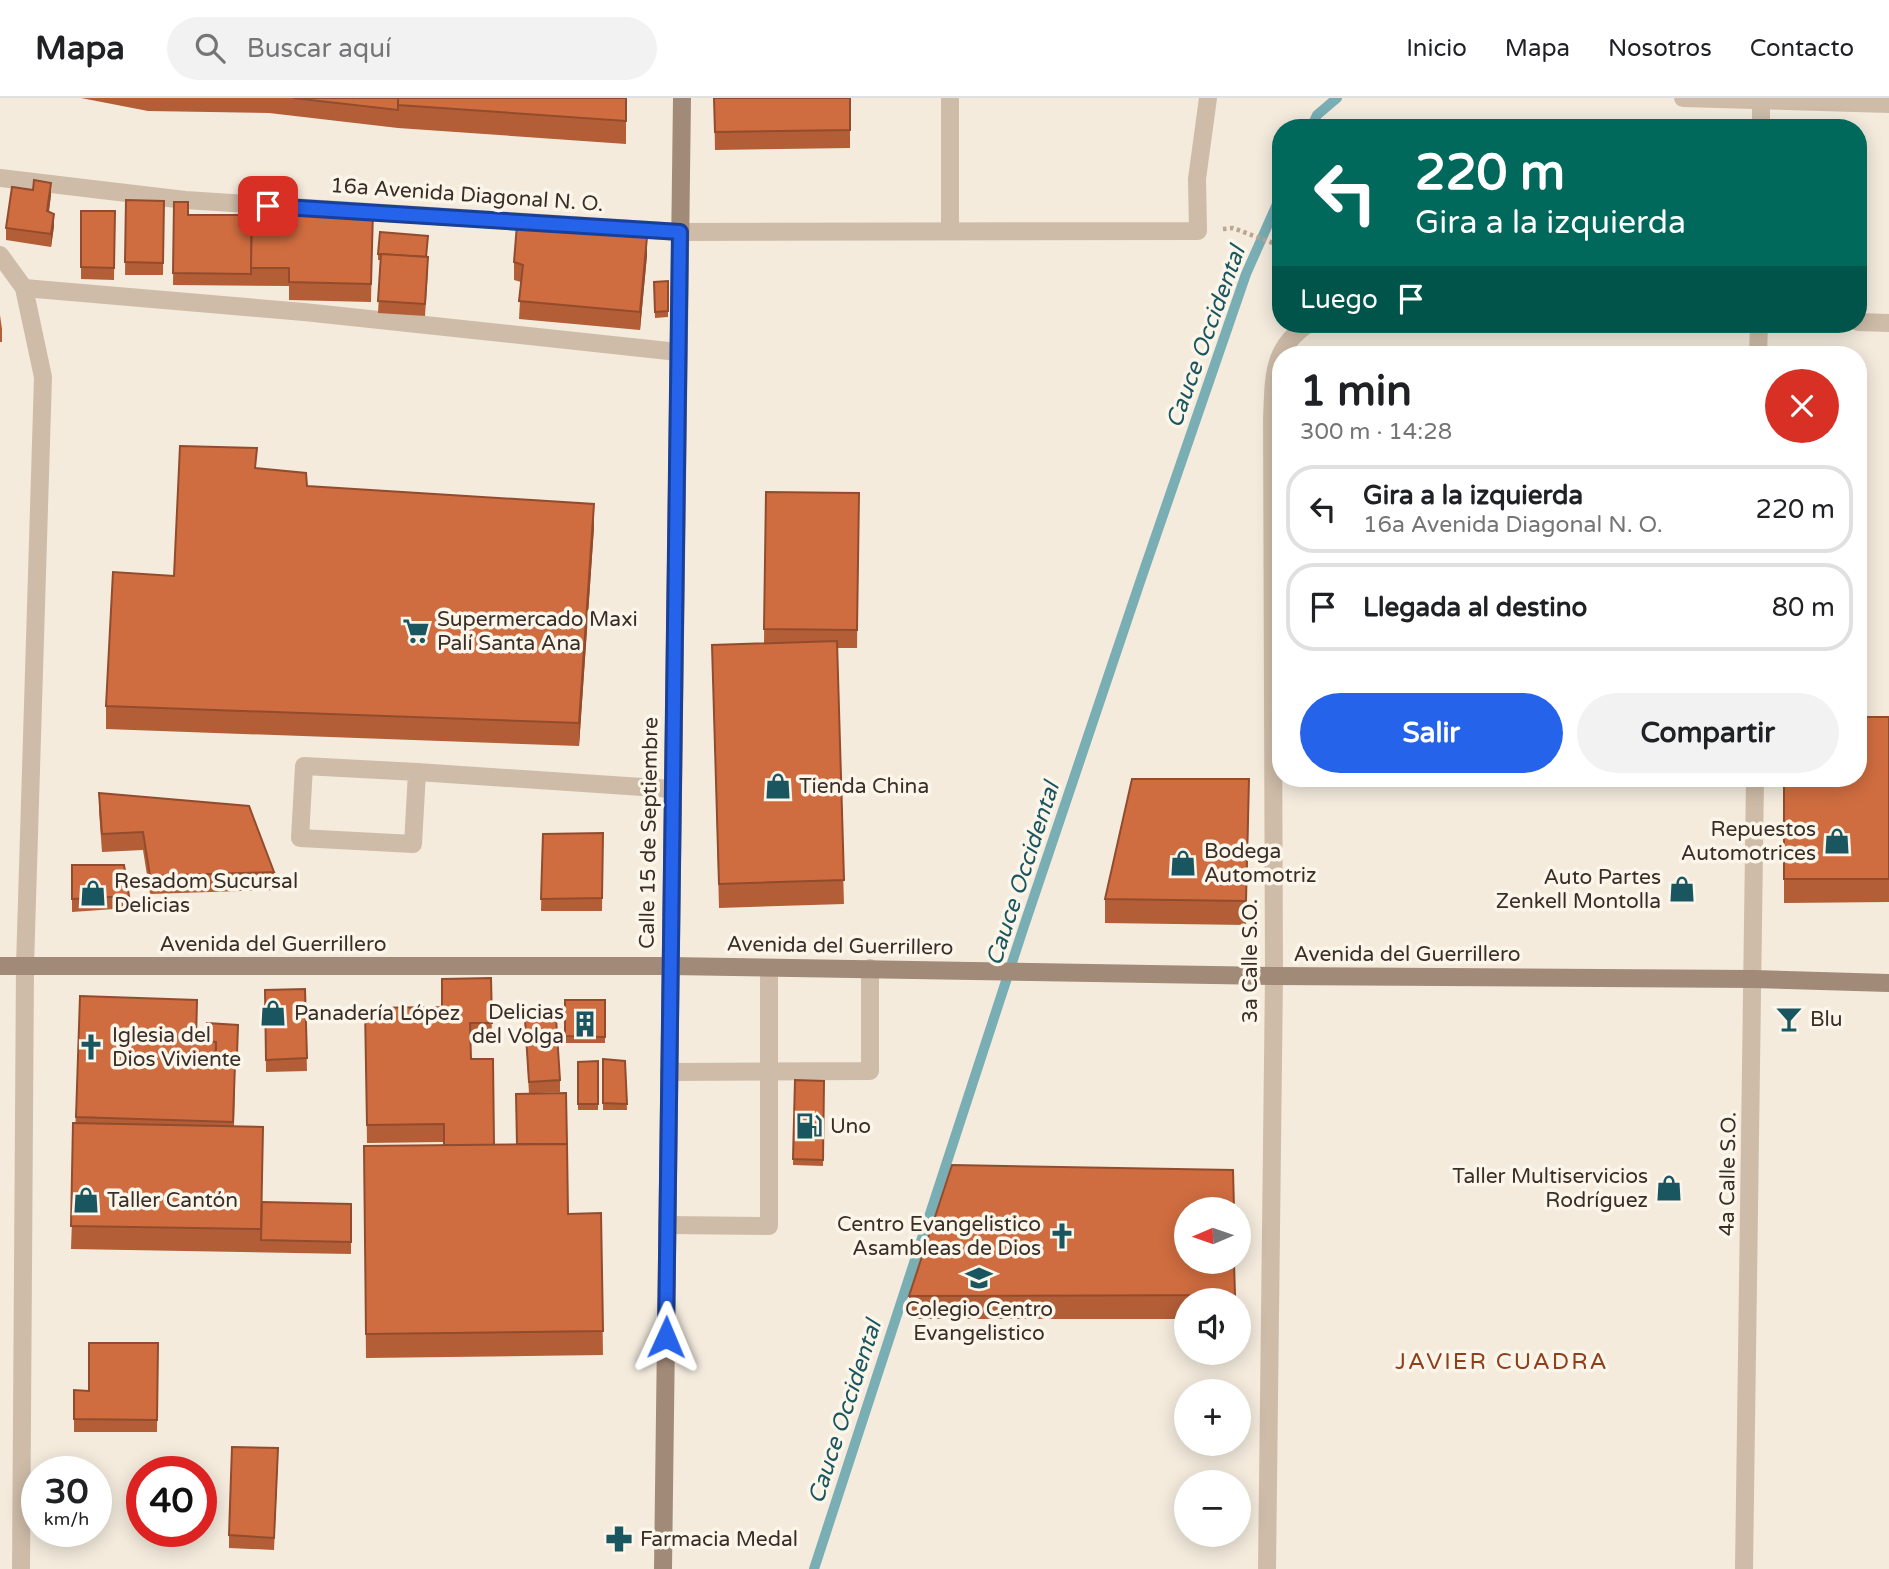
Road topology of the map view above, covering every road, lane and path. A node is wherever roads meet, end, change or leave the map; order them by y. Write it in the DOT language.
graph roads {
  1 [pos="682,98"];
  2 [pos="950,98"];
  3 [pos="1208,98"];
  4 [pos="1683,98"];
  5 [pos="1761,100"];
  6 [pos="1889,104"];
  7 [pos="1761,119"];
  8 [pos="0,178"];
  9 [pos="1233,228"];
  10 [pos="950,231"];
  11 [pos="680,232"];
  12 [pos="1272,242"];
  13 [pos="0,255"];
  14 [pos="24,288"];
  15 [pos="1867,322"];
  16 [pos="1889,323"];
  17 [pos="1298,333"];
  18 [pos="1284,346"];
  19 [pos="678,352"];
  20 [pos="417,772"];
  21 [pos="1273,787"];
  22 [pos="1755,787"];
  23 [pos="672,789"];
  24 [pos="0,966"];
  25 [pos="25,966"];
  26 [pos="670,966"];
  27 [pos="769,968"];
  28 [pos="870,968"];
  29 [pos="1274,976"];
  30 [pos="1754,979"];
  31 [pos="1889,983"];
  32 [pos="669,1072"];
  33 [pos="769,1072"];
  34 [pos="667,1225"];
  35 [pos="21,1569"];
  36 [pos="663,1569"];
  37 [pos="1267,1569"];
  38 [pos="1744,1569"];
  1 -- 11 [label="street, Calle 15 de Septiembre"];
  2 -- 10 [label="street"];
  3 -- 10 [label="street, 16a Avenida Diagonal N. O."];
  4 -- 5 [label="street"];
  5 -- 6 [label="street"];
  5 -- 7 [label="street"];
  8 -- 11 [label="street, 16a Avenida Diagonal N. O."];
  9 -- 12 [label="path"];
  10 -- 11 [label="street, 16a Avenida Diagonal N. O."];
  11 -- 19 [label="street, Calle 15 de Septiembre"];
  13 -- 14 [label="street"];
  14 -- 19 [label="street"];
  14 -- 25 [label="street"];
  15 -- 16 [label="street"];
  17 -- 18 [label="street, 3a Calle S.O."];
  19 -- 23 [label="street, Calle 15 de Septiembre"];
  20 -- 20 [label="street"];
  20 -- 23 [label="street"];
  21 -- 29 [label="street, 3a Calle S.O."];
  22 -- 30 [label="street, 4a Calle S.O."];
  23 -- 26 [label="street, Calle 15 de Septiembre"];
  24 -- 25 [label="street, Avenida del Guerrillero"];
  25 -- 26 [label="street, Avenida del Guerrillero"];
  25 -- 35 [label="street"];
  26 -- 27 [label="street, Avenida del Guerrillero"];
  26 -- 32 [label="street, Calle 15 de Septiembre"];
  27 -- 28 [label="street, Avenida del Guerrillero"];
  27 -- 33 [label="street"];
  28 -- 29 [label="street, Avenida del Guerrillero"];
  28 -- 33 [label="street"];
  29 -- 30 [label="street, Avenida del Guerrillero"];
  29 -- 37 [label="street, 3a Calle S.O."];
  30 -- 31 [label="street, Avenida del Guerrillero"];
  30 -- 38 [label="street, 4a Calle S.O."];
  32 -- 33 [label="street"];
  32 -- 34 [label="street, Calle 15 de Septiembre"];
  33 -- 34 [label="street"];
  34 -- 36 [label="street, Calle 15 de Septiembre"];
}
